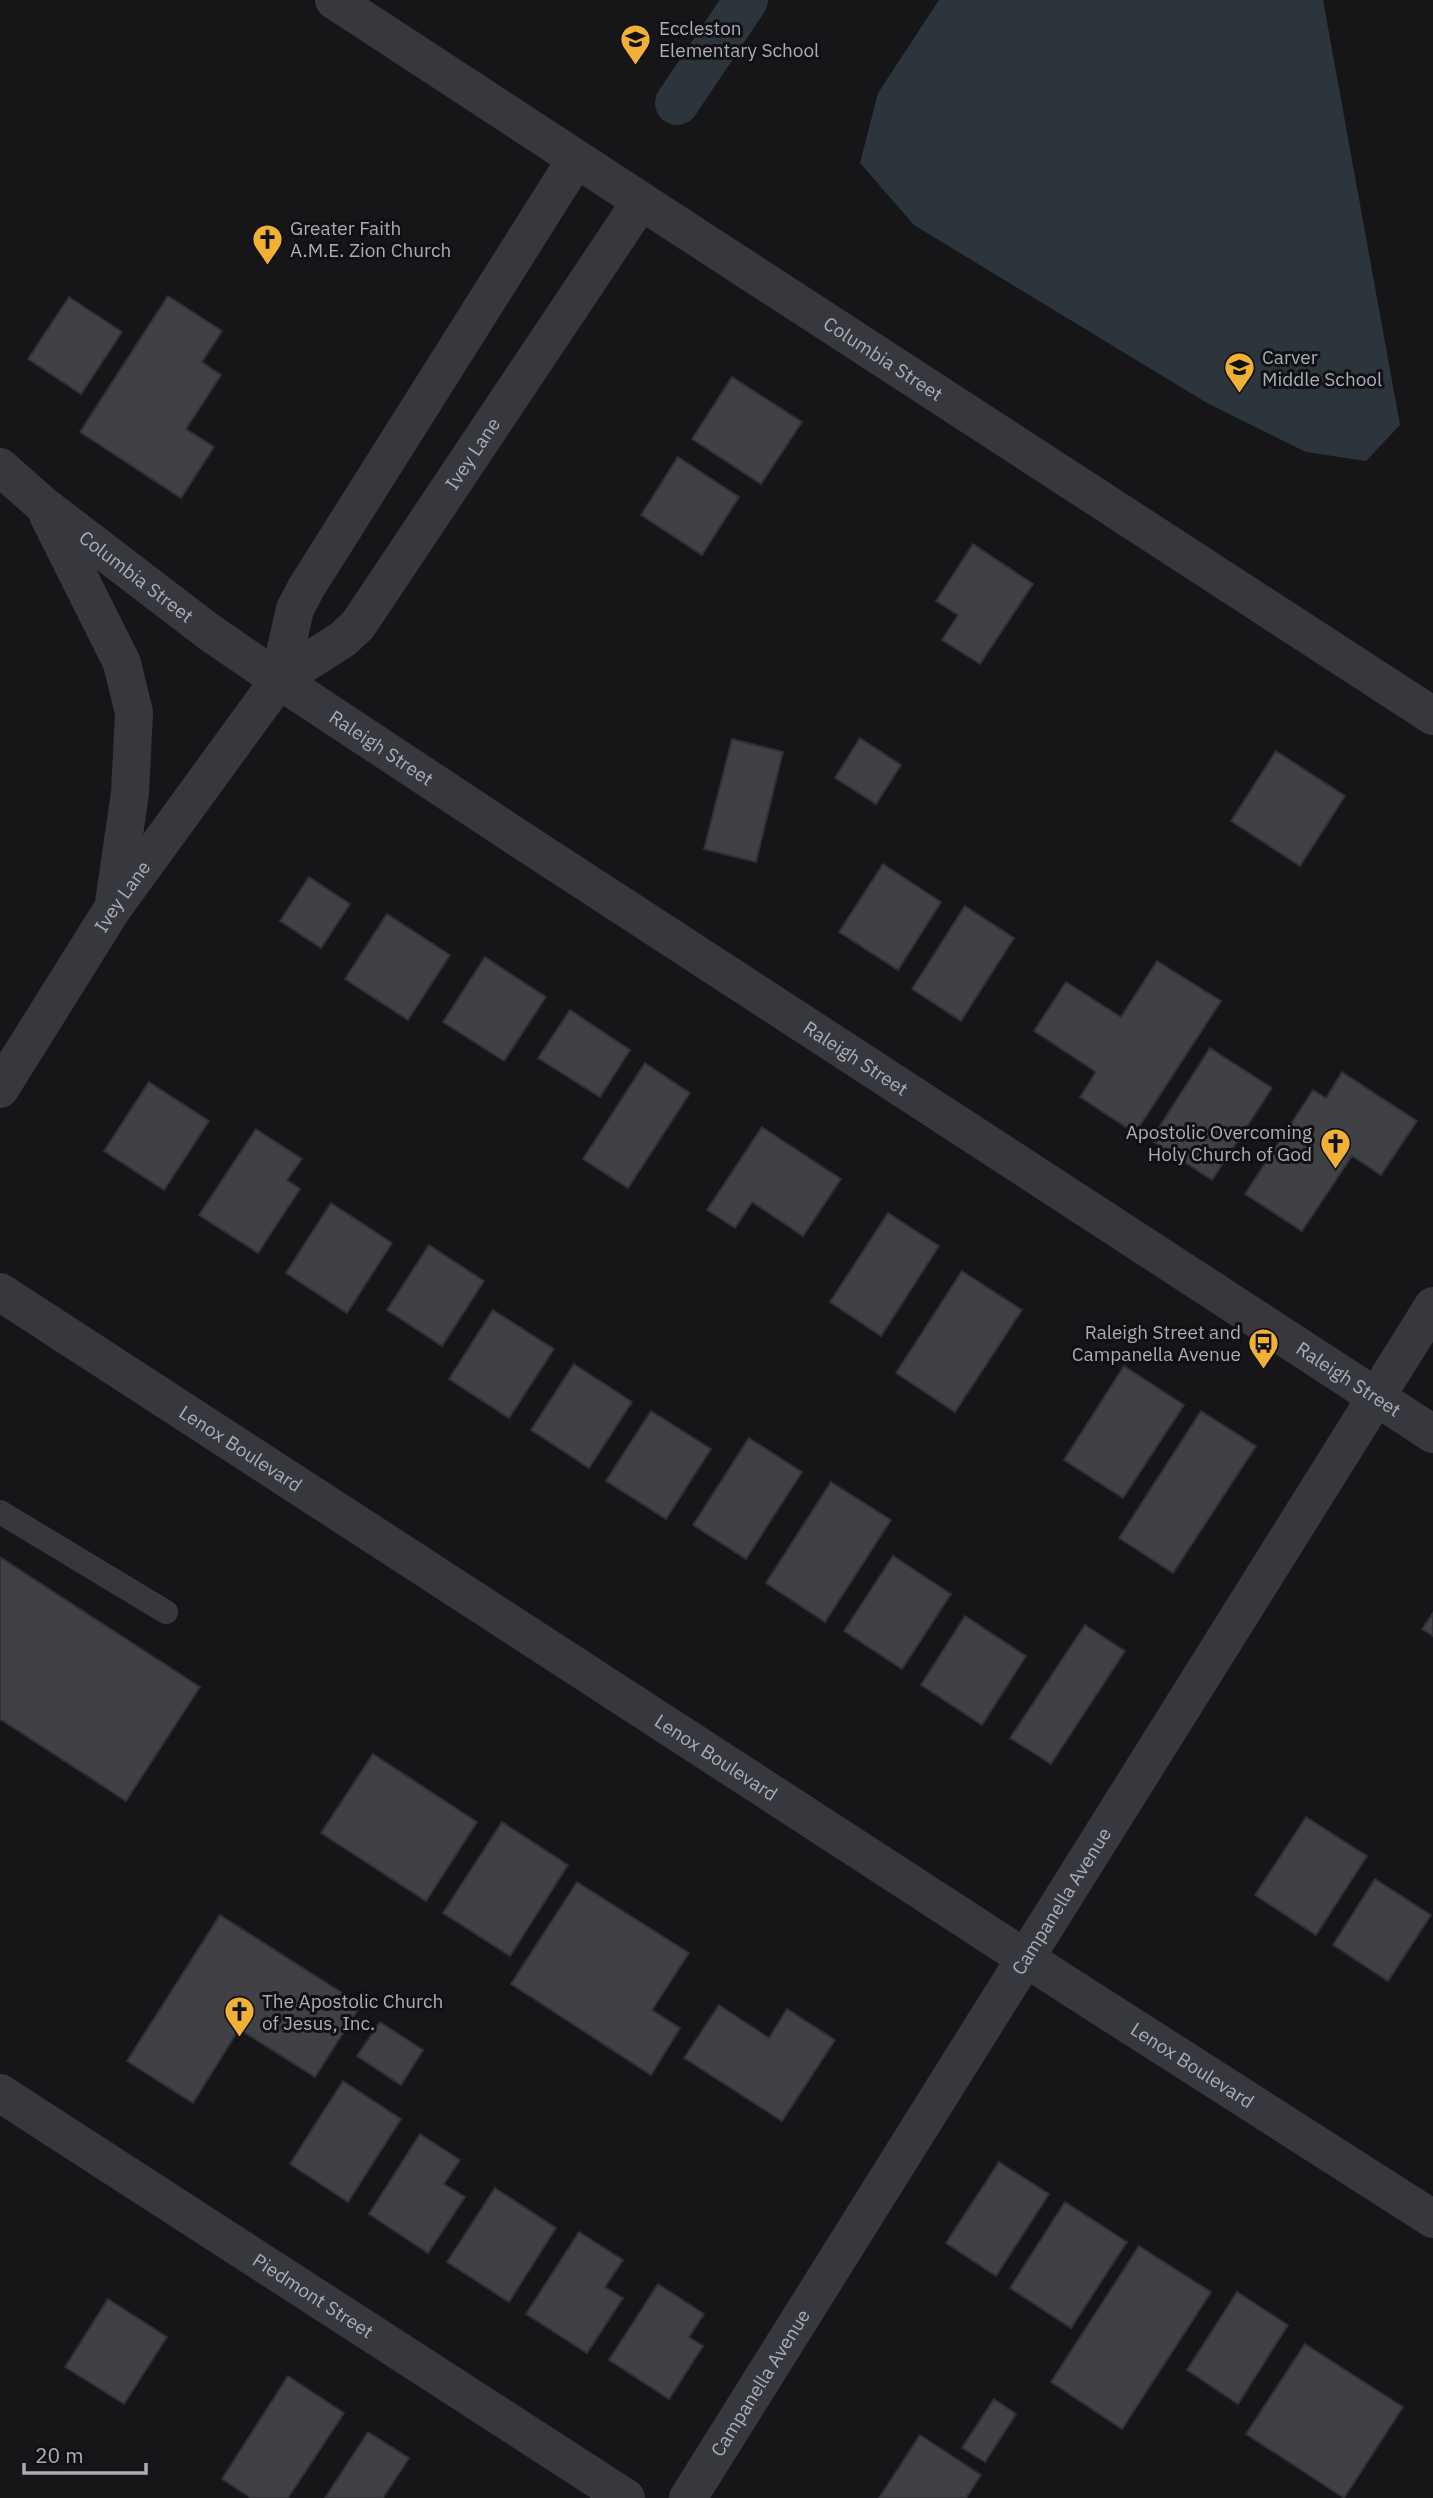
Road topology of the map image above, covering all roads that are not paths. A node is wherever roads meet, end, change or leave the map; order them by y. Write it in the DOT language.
graph roads {
  1 [pos="334,0"];
  2 [pos="576,159"];
  3 [pos="641,201"];
  4 [pos="0,467"];
  5 [pos="43,505"];
  6 [pos="279,680"];
  7 [pos="1433,716"];
  8 [pos="113,908"];
  9 [pos="0,1089"];
  10 [pos="0,1292"];
  11 [pos="1433,1306"];
  12 [pos="1376,1397"];
  13 [pos="1433,1434"];
  14 [pos="0,1512"];
  15 [pos="166,1612"];
  16 [pos="1025,1958"];
  17 [pos="0,2093"];
  18 [pos="1433,2219"];
  19 [pos="626,2498"];
  20 [pos="688,2498"];
  1 -- 2 [label="street, Columbia Street"];
  2 -- 3 [label="street, Columbia Street"];
  2 -- 6 [label="street, Ivey Lane"];
  3 -- 6 [label="street, Ivey Lane"];
  3 -- 7 [label="street, Columbia Street"];
  4 -- 5 [label="street, Columbia Street"];
  5 -- 6 [label="street, Columbia Street"];
  5 -- 8 [label="street"];
  6 -- 8 [label="street, Ivey Lane"];
  6 -- 12 [label="street, Raleigh Street"];
  8 -- 9 [label="street, Ivey Lane"];
  10 -- 16 [label="street, Lenox Boulevard"];
  11 -- 12 [label="street, Campanella Avenue"];
  12 -- 13 [label="street, Raleigh Street"];
  12 -- 16 [label="street, Campanella Avenue"];
  14 -- 15 [label="lane"];
  16 -- 18 [label="street, Lenox Boulevard"];
  16 -- 20 [label="street, Campanella Avenue"];
  17 -- 19 [label="street, Piedmont Street"];
}
